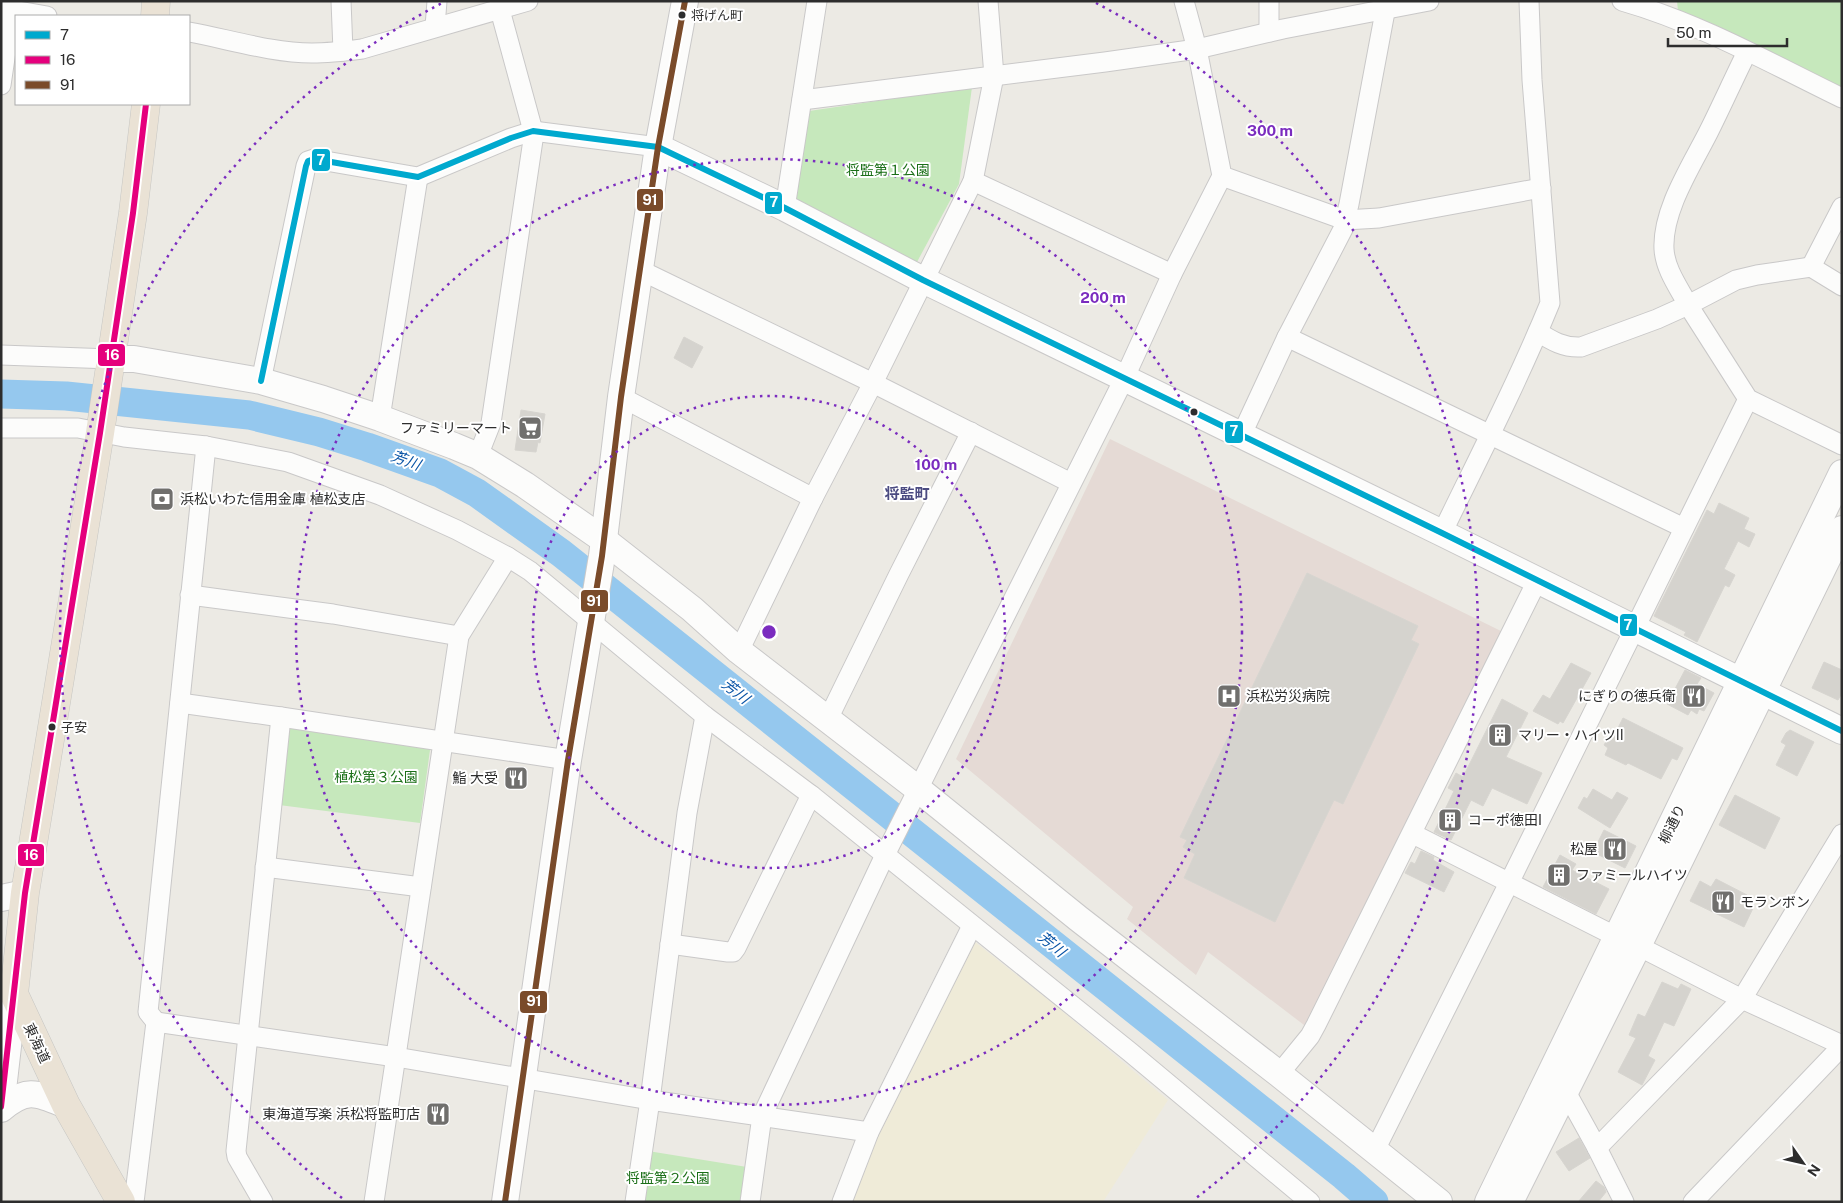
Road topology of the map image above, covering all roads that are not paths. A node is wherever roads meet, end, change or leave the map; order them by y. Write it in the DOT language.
graph roads {
  1 [pos="156,1"];
  2 [pos="341,1"];
  3 [pos="437,1"];
  4 [pos="528,1"];
  5 [pos="685,1"];
  6 [pos="817,1"];
  7 [pos="988,1"];
  8 [pos="1184,1"];
  9 [pos="1269,1"];
  10 [pos="1429,1"];
  11 [pos="1529,1"];
  12 [pos="1622,1"];
  13 [pos="1386,6"];
  14 [pos="7,9"];
  15 [pos="500,10"];
  16 [pos="41,15"];
  17 [pos="155,15"];
  18 [pos="435,27"];
  19 [pos="190,32"];
  20 [pos="1269,32"];
  21 [pos="1197,49"];
  22 [pos="343,51"];
  23 [pos="1747,52"];
  24 [pos="994,76"];
  25 [pos="1,85"];
  26 [pos="1842,98"];
  27 [pos="802,100"];
  28 [pos="146,105"];
  29 [pos="533,132"];
  30 [pos="658,147"];
  31 [pos="1222,176"];
  32 [pos="418,177"];
  33 [pos="973,181"];
  34 [pos="1541,188"];
  35 [pos="1842,207"];
  36 [pos="785,208"];
  37 [pos="1345,220"];
  38 [pos="1812,266"];
  39 [pos="640,270"];
  40 [pos="1172,274"];
  41 [pos="923,280"];
  42 [pos="1842,286"];
  43 [pos="1688,305"];
  44 [pos="1538,332"];
  45 [pos="1287,337"];
  46 [pos="1,355"];
  47 [pos="110,365"];
  48 [pos="1124,379"];
  49 [pos="261,381"];
  50 [pos="873,383"];
  51 [pos="621,397"];
  52 [pos="1748,399"];
  53 [pos="380,418"];
  54 [pos="1,428"];
  55 [pos="100,429"];
  56 [pos="970,432"];
  57 [pos="1490,434"];
  58 [pos="1241,436"];
  59 [pos="1842,445"];
  60 [pos="206,446"];
  61 [pos="478,456"];
  62 [pos="1842,473"];
  63 [pos="1072,483"];
  64 [pos="813,498"];
  65 [pos="1684,528"];
  66 [pos="1842,529"];
  67 [pos="1442,532"];
  68 [pos="603,548"];
  69 [pos="508,557"];
  70 [pos="1537,581"];
  71 [pos="190,595"];
  72 [pos="592,617"];
  73 [pos="1634,629"];
  74 [pos="459,636"];
  75 [pos="739,651"];
  76 [pos="1752,686"];
  77 [pos="180,703"];
  78 [pos="705,716"];
  79 [pos="281,717"];
  80 [pos="828,719"];
  81 [pos="1842,730"];
  82 [pos="444,742"];
  83 [pos="568,760"];
  84 [pos="916,794"];
  85 [pos="811,795"];
  86 [pos="1413,834"];
  87 [pos="1842,834"];
  88 [pos="887,852"];
  89 [pos="266,868"];
  90 [pos="1509,883"];
  91 [pos="421,887"];
  92 [pos="13,896"];
  93 [pos="972,926"];
  94 [pos="1627,941"];
  95 [pos="670,944"];
  96 [pos="4,985"];
  97 [pos="1742,999"];
  98 [pos="156,1022"];
  99 [pos="247,1035"];
  100 [pos="1842,1046"];
  101 [pos="396,1058"];
  102 [pos="1279,1074"];
  103 [pos="522,1079"];
  104 [pos="1565,1090"];
  105 [pos="650,1100"];
  106 [pos="66,1105"];
  107 [pos="1,1108"];
  108 [pos="762,1116"];
  109 [pos="869,1132"];
  110 [pos="1597,1148"];
  111 [pos="1375,1150"];
  112 [pos="121,1202"];
  113 [pos="134,1202"];
  114 [pos="263,1202"];
  115 [pos="374,1202"];
  116 [pos="505,1202"];
  117 [pos="635,1202"];
  118 [pos="750,1202"];
  119 [pos="842,1202"];
  120 [pos="1310,1202"];
  121 [pos="1439,1202"];
  122 [pos="1488,1202"];
  123 [pos="1510,1202"];
  124 [pos="1624,1202"];
  125 [pos="1693,1202"];
  1 -- 17 [label="highway"];
  2 -- 22 [label="street"];
  3 -- 18 [label="street"];
  4 -- 15 [label="street"];
  5 -- 30 [label="street"];
  6 -- 27 [label="street"];
  7 -- 24 [label="street"];
  8 -- 21 [label="street"];
  9 -- 20 [label="street"];
  10 -- 13 [label="street"];
  11 -- 34 [label="street"];
  12 -- 23 [label="street"];
  13 -- 20 [label="street"];
  13 -- 37 [label="street"];
  14 -- 16 [label="street"];
  14 -- 25 [label="street"];
  15 -- 18 [label="street"];
  15 -- 29 [label="street"];
  18 -- 22 [label="street"];
  19 -- 22 [label="street"];
  20 -- 21 [label="street"];
  21 -- 24 [label="street"];
  21 -- 31 [label="street"];
  23 -- 26 [label="street"];
  23 -- 43 [label="street"];
  24 -- 27 [label="street"];
  24 -- 33 [label="street"];
  27 -- 36 [label="street"];
  28 -- 47 [label="highway"];
  29 -- 30 [label="street"];
  29 -- 32 [label="street"];
  29 -- 61 [label="street"];
  30 -- 36 [label="street"];
  30 -- 39 [label="street"];
  31 -- 37 [label="street"];
  31 -- 40 [label="street"];
  32 -- 49 [label="street"];
  32 -- 53 [label="street"];
  33 -- 40 [label="street"];
  33 -- 41 [label="street"];
  34 -- 37 [label="street"];
  34 -- 44 [label="street"];
  35 -- 38 [label="street"];
  36 -- 41 [label="street"];
  37 -- 45 [label="street"];
  38 -- 42 [label="street"];
  38 -- 43 [label="street"];
  39 -- 50 [label="street"];
  39 -- 51 [label="street"];
  40 -- 48 [label="street"];
  41 -- 48 [label="street"];
  41 -- 50 [label="street"];
  43 -- 44 [label="street"];
  43 -- 52 [label="street"];
  44 -- 57 [label="street"];
  45 -- 57 [label="street"];
  45 -- 58 [label="street"];
  46 -- 47 [label="street"];
  47 -- 49 [label="street"];
  47 -- 55 [label="highway"];
  48 -- 58 [label="street"];
  48 -- 63 [label="street"];
  49 -- 53 [label="street"];
  50 -- 56 [label="street"];
  50 -- 64 [label="street"];
  51 -- 64 [label="street"];
  51 -- 68 [label="street"];
  52 -- 59 [label="street"];
  52 -- 65 [label="street"];
  53 -- 61 [label="street"];
  54 -- 55 [label="street"];
  55 -- 60 [label="street"];
  55 -- 92 [label="highway"];
  56 -- 63 [label="street"];
  56 -- 80 [label="street"];
  57 -- 65 [label="street"];
  57 -- 67 [label="street"];
  58 -- 67 [label="street"];
  60 -- 69 [label="street"];
  60 -- 71 [label="street"];
  61 -- 68 [label="street"];
  62 -- 76 [label="street, 柳通り"];
  63 -- 84 [label="street"];
  64 -- 75 [label="street"];
  65 -- 73 [label="street"];
  66 -- 76 [label="street, 柳通り"];
  67 -- 70 [label="street"];
  68 -- 72 [label="street"];
  68 -- 75 [label="street"];
  69 -- 72 [label="street"];
  69 -- 74 [label="street"];
  70 -- 73 [label="street"];
  70 -- 86 [label="street"];
  71 -- 74 [label="street"];
  71 -- 77 [label="street"];
  72 -- 78 [label="street"];
  72 -- 83 [label="street"];
  73 -- 76 [label="street"];
  73 -- 90 [label="street"];
  74 -- 82 [label="street"];
  75 -- 80 [label="street"];
  76 -- 81 [label="street"];
  76 -- 94 [label="street, 柳通り"];
  77 -- 79 [label="street"];
  77 -- 98 [label="street"];
  78 -- 85 [label="street"];
  78 -- 95 [label="street"];
  79 -- 82 [label="street"];
  79 -- 89 [label="street"];
  80 -- 84 [label="street"];
  82 -- 83 [label="street"];
  82 -- 91 [label="street"];
  83 -- 103 [label="street"];
  84 -- 88 [label="street"];
  84 -- 102 [label="street"];
  85 -- 88 [label="street"];
  85 -- 95 [label="street"];
  86 -- 90 [label="street"];
  86 -- 102 [label="street"];
  87 -- 97 [label="street"];
  88 -- 93 [label="street"];
  88 -- 108 [label="street"];
  89 -- 91 [label="street"];
  89 -- 99 [label="street"];
  90 -- 94 [label="street"];
  90 -- 111 [label="street"];
  91 -- 101 [label="street"];
  92 -- 96 [label="highway"];
  93 -- 109 [label="street"];
  93 -- 120 [label="street"];
  94 -- 97 [label="street"];
  94 -- 104 [label="street, 柳通り"];
  94 -- 122 [label="street, 柳通り"];
  95 -- 105 [label="street"];
  96 -- 106 [label="highway, 東海道"];
  96 -- 107 [label="street"];
  97 -- 100 [label="street"];
  97 -- 110 [label="street"];
  98 -- 99 [label="street"];
  98 -- 113 [label="street"];
  99 -- 101 [label="street"];
  99 -- 114 [label="street"];
  100 -- 125 [label="street"];
  101 -- 103 [label="street"];
  101 -- 115 [label="street"];
  102 -- 111 [label="street"];
  103 -- 105 [label="street"];
  103 -- 116 [label="street"];
  104 -- 110 [label="street"];
  104 -- 123 [label="street, 柳通り"];
  105 -- 108 [label="street"];
  105 -- 117 [label="street"];
  106 -- 107 [label="street"];
  106 -- 112 [label="highway, 東海道"];
  108 -- 109 [label="street"];
  108 -- 118 [label="street"];
  109 -- 119 [label="street"];
  110 -- 124 [label="street"];
  111 -- 121 [label="street"];
}
